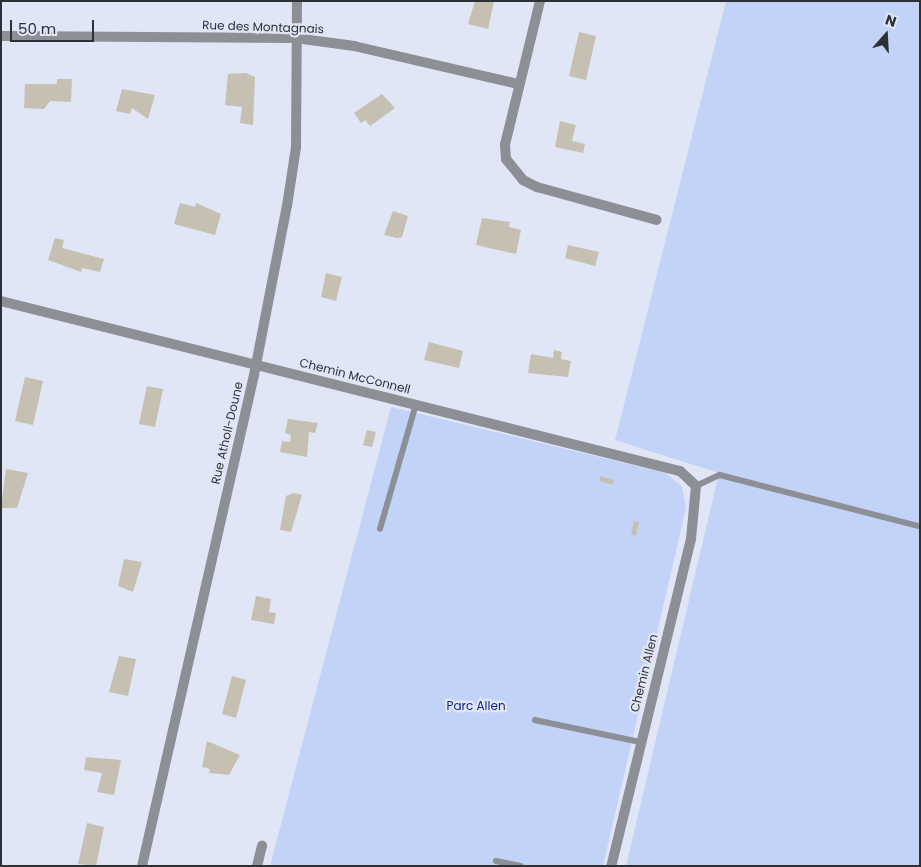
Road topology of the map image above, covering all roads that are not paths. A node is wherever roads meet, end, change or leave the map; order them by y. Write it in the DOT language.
graph roads {
  1 [pos="297,1"];
  2 [pos="540,1"];
  3 [pos="1,36"];
  4 [pos="295,38"];
  5 [pos="519,84"];
  6 [pos="657,220"];
  7 [pos="1,301"];
  8 [pos="256,364"];
  9 [pos="416,404"];
  10 [pos="696,486"];
  11 [pos="918,526"];
  12 [pos="380,528"];
  13 [pos="535,720"];
  14 [pos="640,742"];
  15 [pos="262,846"];
  16 [pos="496,860"];
  17 [pos="142,866"];
  18 [pos="257,866"];
  19 [pos="521,866"];
  20 [pos="611,866"];
  1 -- 4 [label="street, Rue Atholl-Doune"];
  2 -- 5 [label="street"];
  3 -- 4 [label="street, Rue des Montagnais"];
  4 -- 5 [label="street, Rue des Montagnais"];
  4 -- 8 [label="street, Rue Atholl-Doune"];
  5 -- 6 [label="street"];
  7 -- 8 [label="street, Chemin McConnell"];
  8 -- 9 [label="street, Chemin McConnell"];
  8 -- 17 [label="street, Rue Atholl-Doune"];
  9 -- 10 [label="street, Chemin McConnell"];
  9 -- 12 [label="lane"];
  10 -- 11 [label="lane"];
  10 -- 14 [label="street, Chemin Allen"];
  13 -- 14 [label="lane"];
  14 -- 20 [label="street, Chemin Allen"];
  15 -- 18 [label="street"];
  16 -- 19 [label="lane"];
}
